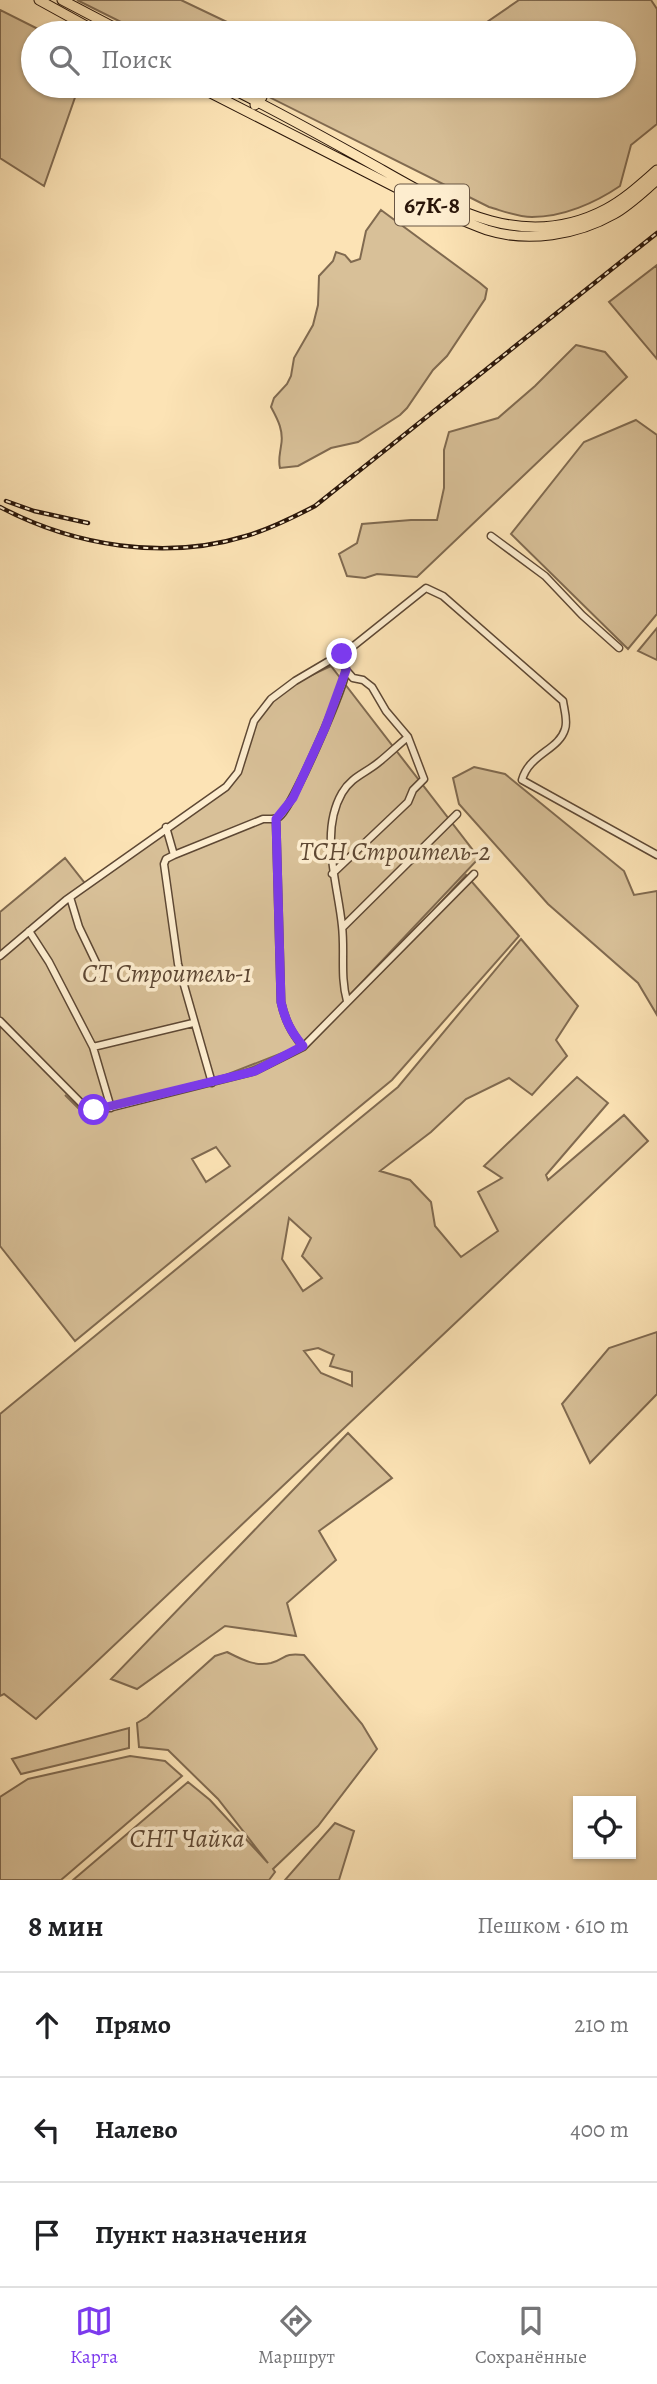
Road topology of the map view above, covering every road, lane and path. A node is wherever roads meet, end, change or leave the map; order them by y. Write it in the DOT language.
graph roads {
  1 [pos="39,0"];
  2 [pos="62,0"];
  3 [pos="77,21"];
  4 [pos="102,21"];
  5 [pos="220,98"];
  6 [pos="234,98"];
  7 [pos="251,98"];
  8 [pos="261,98"];
  9 [pos="259,102"];
  10 [pos="657,170"];
  11 [pos="657,180"];
  12 [pos="491,536"];
  13 [pos="619,649"];
  14 [pos="342,654"];
  15 [pos="346,670"];
  16 [pos="408,737"];
  17 [pos="457,814"];
  18 [pos="276,819"];
  19 [pos="166,827"];
  20 [pos="174,855"];
  21 [pos="657,855"];
  22 [pos="332,874"];
  23 [pos="474,874"];
  24 [pos="70,898"];
  25 [pos="343,927"];
  26 [pos="29,931"];
  27 [pos="0,956"];
  28 [pos="102,975"];
  29 [pos="346,1001"];
  30 [pos="0,1021"];
  31 [pos="193,1023"];
  32 [pos="303,1046"];
  33 [pos="93,1047"];
  34 [pos="212,1083"];
  35 [pos="111,1108"];
  1 -- 3 [label="main road"];
  2 -- 4 [label="main road"];
  5 -- 11 [label="main road, 67К-8"];
  6 -- 9 [label="main road"];
  7 -- 9 [label="main road, 67К-8"];
  8 -- 9 [label="main road"];
  9 -- 10 [label="main road, 67К-8"];
  12 -- 13 [label="street"];
  14 -- 15 [label="street"];
  14 -- 19 [label="street"];
  14 -- 21 [label="street"];
  15 -- 16 [label="street"];
  15 -- 18 [label="street"];
  16 -- 22 [label="street"];
  16 -- 22 [label="street"];
  17 -- 25 [label="street"];
  18 -- 20 [label="street"];
  18 -- 32 [label="street"];
  19 -- 20 [label="street"];
  19 -- 24 [label="street"];
  20 -- 31 [label="street"];
  22 -- 25 [label="street"];
  23 -- 29 [label="street"];
  24 -- 26 [label="street"];
  24 -- 28 [label="street"];
  25 -- 29 [label="street"];
  26 -- 27 [label="street"];
  26 -- 33 [label="street"];
  29 -- 32 [label="street"];
  30 -- 35 [label="street"];
  31 -- 33 [label="street"];
  31 -- 34 [label="street"];
  32 -- 34 [label="street"];
  33 -- 35 [label="street"];
  34 -- 35 [label="street"];
}
